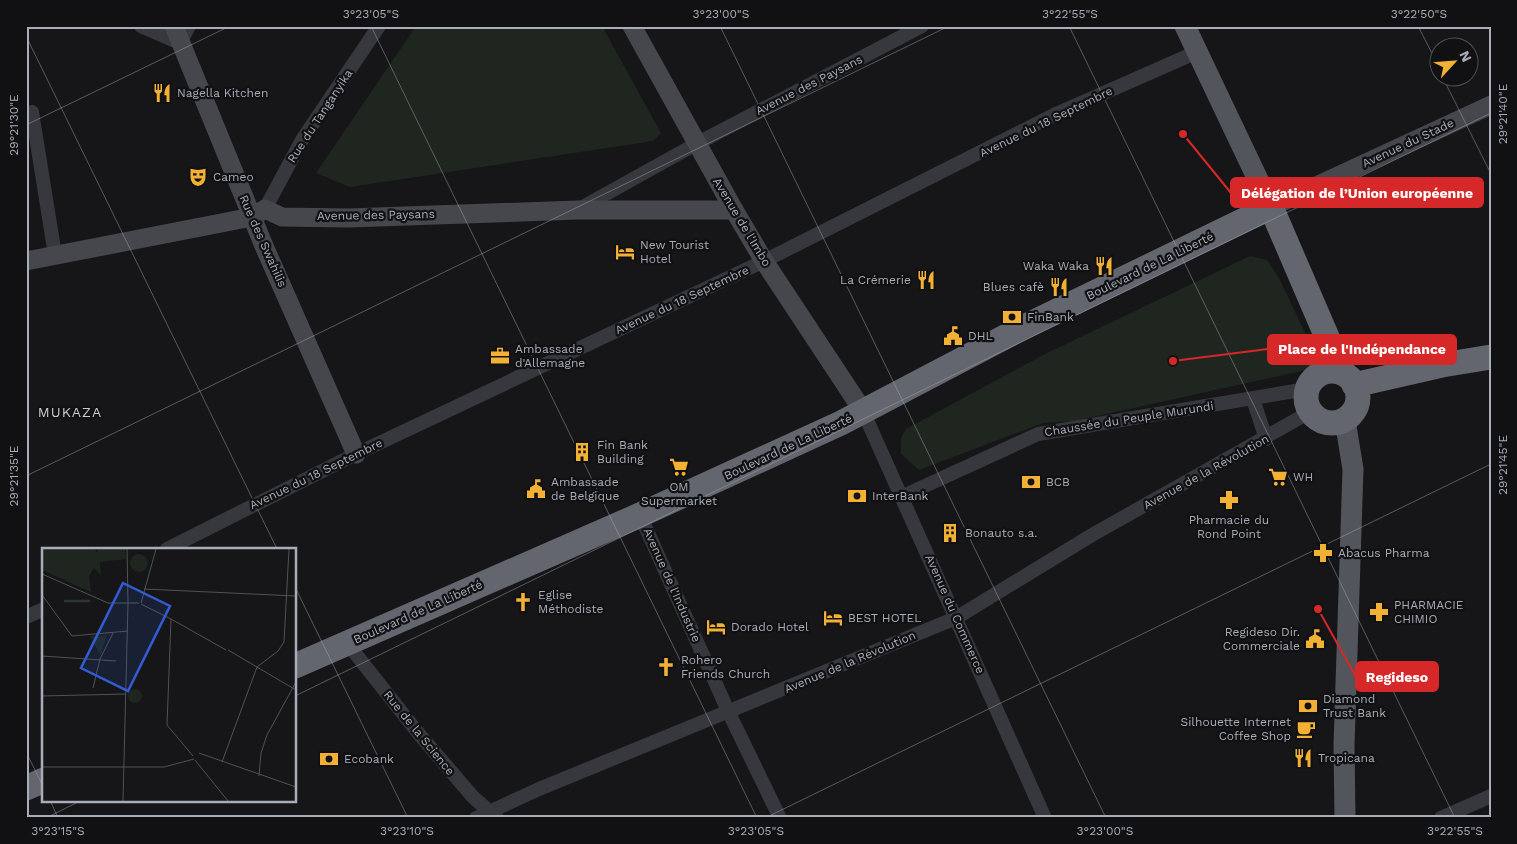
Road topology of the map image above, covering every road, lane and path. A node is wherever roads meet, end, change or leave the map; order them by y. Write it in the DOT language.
graph roads {
  1 [pos="141,26"];
  2 [pos="189,26"];
  3 [pos="379,26"];
  4 [pos="632,26"];
  5 [pos="922,26"];
  6 [pos="1185,26"];
  7 [pos="177,35"];
  8 [pos="1197,52"];
  9 [pos="1491,105"];
  10 [pos="32,112"];
  11 [pos="696,144"];
  12 [pos="1271,207"];
  13 [pos="578,210"];
  14 [pos="734,210"];
  15 [pos="258,213"];
  16 [pos="55,256"];
  17 [pos="764,260"];
  18 [pos="26,261"];
  19 [pos="1491,357"];
  20 [pos="1491,371"];
  21 [pos="1349,394"];
  22 [pos="1253,399"];
  23 [pos="1309,400"];
  24 [pos="863,411"];
  25 [pos="1266,439"];
  26 [pos="356,454"];
  27 [pos="902,496"];
  28 [pos="640,515"];
  29 [pos="170,548"];
  30 [pos="42,609"];
  31 [pos="26,617"];
  32 [pos="956,618"];
  33 [pos="347,643"];
  34 [pos="296,666"];
  35 [pos="729,713"];
  36 [pos="42,781"];
  37 [pos="26,788"];
  38 [pos="1491,796"];
  39 [pos="493,814"];
  40 [pos="476,818"];
  41 [pos="780,818"];
  42 [pos="1046,818"];
  43 [pos="1345,818"];
  44 [pos="1441,818"];
  1 -- 7 [label="street"];
  2 -- 7 [label="street"];
  3 -- 15 [label="street, Rue du Tanganyika"];
  4 -- 11 [label="street, Avenue de l'Imbo"];
  5 -- 11 [label="street, Avenue des Paysans"];
  6 -- 8 [label="main road"];
  7 -- 15 [label="street, Rue des Swahilis"];
  8 -- 12 [label="main road"];
  8 -- 17 [label="street, Avenue du 18 Septembre"];
  9 -- 12 [label="street, Avenue du Stade"];
  10 -- 16 [label="street"];
  11 -- 13 [label="street, Avenue des Paysans"];
  11 -- 14 [label="street, Avenue de l'Imbo"];
  12 -- 21 [label="highway"];
  12 -- 24 [label="highway, Boulevard de La Liberté"];
  13 -- 14 [label="street, Avenue des Paysans"];
  13 -- 15 [label="street, Avenue des Paysans"];
  14 -- 17 [label="street, Avenue de l'Imbo"];
  15 -- 16 [label="street, Avenue des Paysans"];
  15 -- 26 [label="street, Rue des Swahilis"];
  16 -- 18 [label="street, Avenue des Paysans"];
  17 -- 24 [label="street, Avenue de l'Imbo"];
  17 -- 26 [label="street, Avenue du 18 Septembre"];
  19 -- 21 [label="highway"];
  20 -- 21 [label="highway"];
  21 -- 23 [label="highway"];
  21 -- 23 [label="highway"];
  21 -- 43 [label="main road"];
  22 -- 23 [label="street, Chaussée du Peuple Murundi"];
  22 -- 25 [label="street"];
  22 -- 27 [label="street, Chaussée du Peuple Murundi"];
  23 -- 25 [label="street, Avenue de la Révolution"];
  24 -- 27 [label="street, Avenue du Commerce"];
  24 -- 28 [label="highway, Boulevard de La Liberté"];
  25 -- 32 [label="street, Avenue de la Révolution"];
  26 -- 29 [label="street, Avenue du 18 Septembre"];
  27 -- 32 [label="street, Avenue du Commerce"];
  28 -- 33 [label="highway, Boulevard de La Liberté"];
  28 -- 35 [label="street, Avenue de l'Industrie"];
  30 -- 31 [label="street"];
  32 -- 35 [label="street, Avenue de la Révolution"];
  32 -- 42 [label="street, Avenue du Commerce"];
  33 -- 34 [label="highway, Boulevard de La Liberté"];
  33 -- 39 [label="street, Rue de la Science"];
  35 -- 39 [label="street, Avenue de la Révolution"];
  35 -- 41 [label="street, Avenue de l'Industrie"];
  36 -- 37 [label="highway"];
  38 -- 44 [label="street"];
  39 -- 40 [label="street, Avenue de la Révolution"];
}
